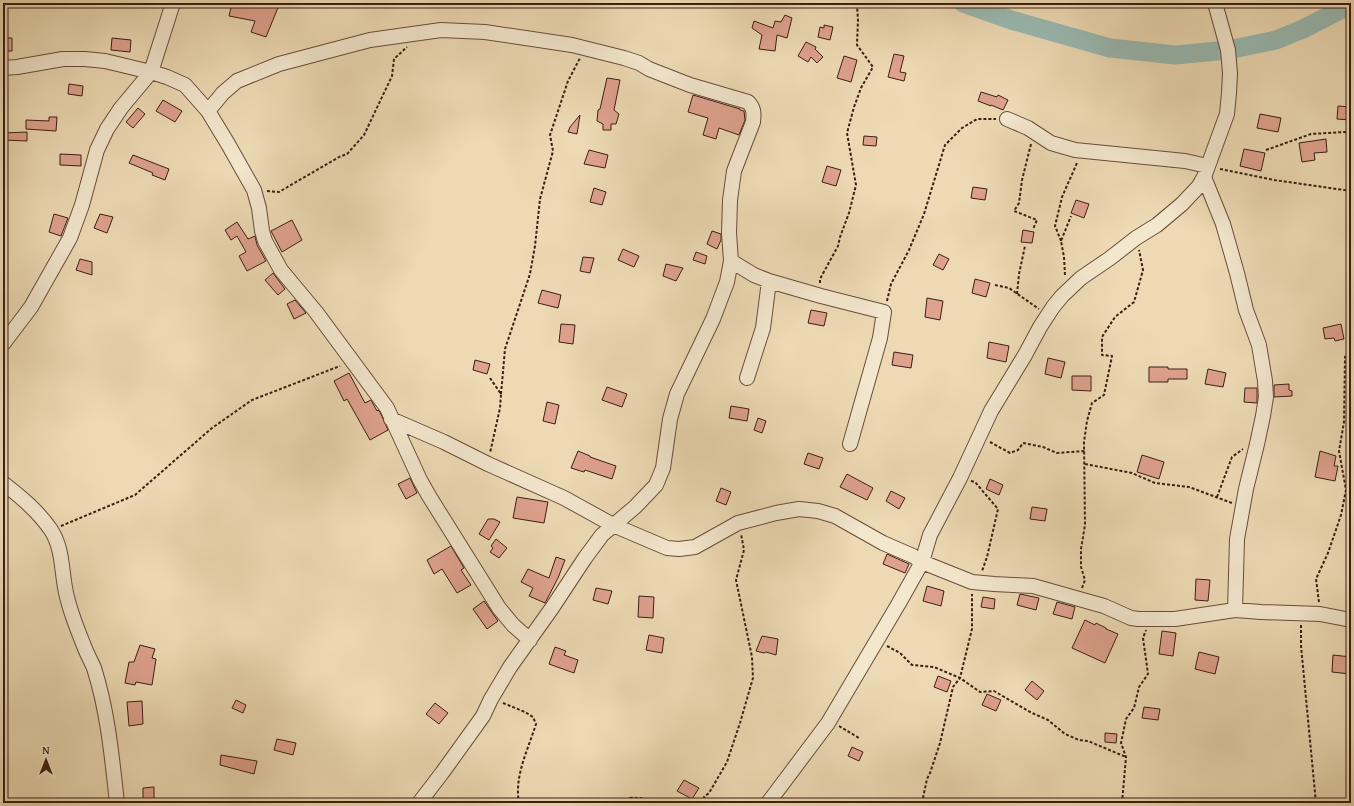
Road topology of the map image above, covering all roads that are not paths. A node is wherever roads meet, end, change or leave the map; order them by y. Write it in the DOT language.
graph roads {
  1 [pos="173,3"];
  2 [pos="1215,3"];
  3 [pos="3,68"];
  4 [pos="151,72"];
  5 [pos="208,111"];
  6 [pos="1007,119"];
  7 [pos="1206,172"];
  8 [pos="731,261"];
  9 [pos="769,281"];
  10 [pos="3,344"];
  11 [pos="747,378"];
  12 [pos="391,419"];
  13 [pos="850,444"];
  14 [pos="3,483"];
  15 [pos="613,525"];
  16 [pos="922,562"];
  17 [pos="1235,610"];
  18 [pos="1351,620"];
  19 [pos="530,640"];
  20 [pos="117,803"];
  21 [pos="419,803"];
  22 [pos="768,803"];
  1 -- 4 [label="street"];
  2 -- 7 [label="street"];
  3 -- 4 [label="street"];
  4 -- 5 [label="street"];
  4 -- 10 [label="street"];
  5 -- 8 [label="street"];
  5 -- 12 [label="street"];
  6 -- 7 [label="street"];
  7 -- 16 [label="street"];
  7 -- 17 [label="street"];
  8 -- 9 [label="street"];
  8 -- 15 [label="street"];
  9 -- 11 [label="street"];
  9 -- 13 [label="street"];
  12 -- 15 [label="street"];
  12 -- 19 [label="street"];
  14 -- 20 [label="street"];
  15 -- 16 [label="street"];
  15 -- 19 [label="street"];
  16 -- 17 [label="street"];
  16 -- 22 [label="street"];
  17 -- 18 [label="street"];
  19 -- 21 [label="street"];
}
